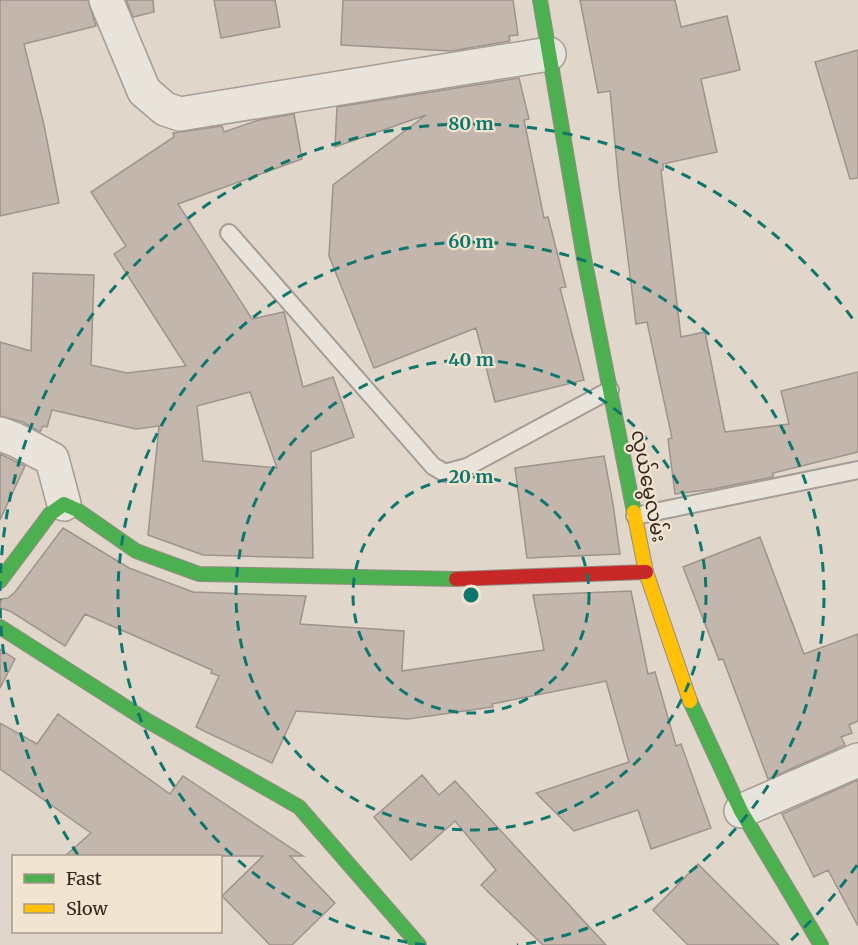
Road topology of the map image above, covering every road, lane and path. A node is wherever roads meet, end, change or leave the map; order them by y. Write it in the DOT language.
graph roads {
  1 [pos="106,0"];
  2 [pos="540,0"];
  3 [pos="549,54"];
  4 [pos="229,233"];
  5 [pos="610,390"];
  6 [pos="0,434"];
  7 [pos="858,470"];
  8 [pos="63,504"];
  9 [pos="635,516"];
  10 [pos="646,572"];
  11 [pos="0,581"];
  12 [pos="0,627"];
  13 [pos="858,760"];
  14 [pos="741,811"];
  15 [pos="817,943"];
  16 [pos="419,945"];
  1 -- 3 [label="street"];
  2 -- 3 [label="street, လွယ်မွေလမ်း"];
  3 -- 5 [label="street, လွယ်မွေလမ်း"];
  4 -- 5 [label="lane"];
  5 -- 9 [label="street, လွယ်မွေလမ်း"];
  6 -- 8 [label="street"];
  7 -- 9 [label="lane"];
  8 -- 10 [label="street"];
  8 -- 11 [label="street"];
  9 -- 10 [label="street, လွယ်မွေလမ်း"];
  10 -- 14 [label="street, လွယ်မွေလမ်း"];
  12 -- 16 [label="street"];
  13 -- 14 [label="street"];
  14 -- 15 [label="street, လွယ်မွေလမ်း"];
}
